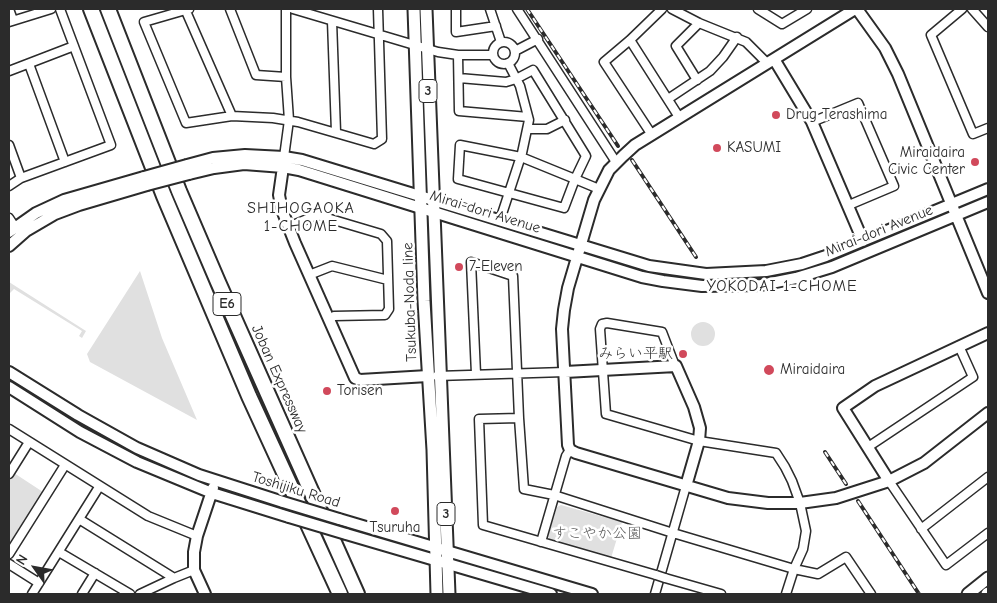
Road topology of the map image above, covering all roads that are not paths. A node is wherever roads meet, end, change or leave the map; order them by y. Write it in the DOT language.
graph roads {
  1 [pos="9,9"];
  2 [pos="51,9"];
  3 [pos="60,9"];
  4 [pos="91,9"];
  5 [pos="108,9"];
  6 [pos="187,9"];
  7 [pos="230,9"];
  8 [pos="286,9"];
  9 [pos="293,9"];
  10 [pos="378,9"];
  11 [pos="414,9"];
  12 [pos="426,9"];
  13 [pos="456,9"];
  14 [pos="490,9"];
  15 [pos="517,9"];
  16 [pos="662,9"];
  17 [pos="672,9"];
  18 [pos="758,9"];
  19 [pos="807,9"];
  20 [pos="856,9"];
  21 [pos="962,9"];
  22 [pos="972,9"];
  23 [pos="332,20"];
  24 [pos="11,21"];
  25 [pos="699,23"];
  26 [pos="496,26"];
  27 [pos="988,26"];
  28 [pos="378,34"];
  29 [pos="737,37"];
  30 [pos="538,39"];
  31 [pos="630,40"];
  32 [pos="501,42"];
  33 [pos="414,45"];
  34 [pos="74,46"];
  35 [pos="426,49"];
  36 [pos="515,51"];
  37 [pos="458,55"];
  38 [pos="493,55"];
  39 [pos="771,61"];
  40 [pos="508,63"];
  41 [pos="28,64"];
  42 [pos="9,71"];
  43 [pos="286,78"];
  44 [pos="459,78"];
  45 [pos="516,79"];
  46 [pos="697,80"];
  47 [pos="668,99"];
  48 [pos="232,116"];
  49 [pos="528,117"];
  50 [pos="679,117"];
  51 [pos="289,120"];
  52 [pos="565,120"];
  53 [pos="812,122"];
  54 [pos="988,128"];
  55 [pos="528,129"];
  56 [pos="336,132"];
  57 [pos="652,135"];
  58 [pos="9,144"];
  59 [pos="521,157"];
  60 [pos="65,162"];
  61 [pos="283,162"];
  62 [pos="616,162"];
  63 [pos="21,178"];
  64 [pos="575,179"];
  65 [pos="145,181"];
  66 [pos="9,186"];
  67 [pos="599,188"];
  68 [pos="988,189"];
  69 [pos="509,192"];
  70 [pos="420,196"];
  71 [pos="433,199"];
  72 [pos="988,202"];
  73 [pos="953,204"];
  74 [pos="849,205"];
  75 [pos="421,208"];
  76 [pos="434,212"];
  77 [pos="957,215"];
  78 [pos="9,218"];
  79 [pos="500,220"];
  80 [pos="288,228"];
  81 [pos="12,230"];
  82 [pos="863,241"];
  83 [pos="581,245"];
  84 [pos="9,246"];
  85 [pos="577,257"];
  86 [pos="309,276"];
  87 [pos="388,280"];
  88 [pos="988,293"];
  89 [pos="329,320"];
  90 [pos="988,333"];
  91 [pos="959,346"];
  92 [pos="675,366"];
  93 [pos="602,370"];
  94 [pos="9,372"];
  95 [pos="565,372"];
  96 [pos="518,373"];
  97 [pos="476,374"];
  98 [pos="428,376"];
  99 [pos="440,376"];
  100 [pos="9,387"];
  101 [pos="988,413"];
  102 [pos="519,418"];
  103 [pos="9,429"];
  104 [pos="699,441"];
  105 [pos="28,442"];
  106 [pos="868,447"];
  107 [pos="570,450"];
  108 [pos="65,465"];
  109 [pos="9,474"];
  110 [pos="988,477"];
  111 [pos="889,480"];
  112 [pos="216,482"];
  113 [pos="686,486"];
  114 [pos="99,487"];
  115 [pos="212,493"];
  116 [pos="554,495"];
  117 [pos="800,503"];
  118 [pos="79,519"];
  119 [pos="921,529"];
  120 [pos="673,533"];
  121 [pos="988,533"];
  122 [pos="197,536"];
  123 [pos="541,542"];
  124 [pos="59,552"];
  125 [pos="9,554"];
  126 [pos="436,554"];
  127 [pos="448,558"];
  128 [pos="9,564"];
  129 [pos="794,569"];
  130 [pos="194,570"];
  131 [pos="95,573"];
  132 [pos="174,578"];
  133 [pos="988,578"];
  134 [pos="39,583"];
  135 [pos="32,594"];
  136 [pos="82,594"];
  137 [pos="130,594"];
  138 [pos="140,594"];
  139 [pos="205,594"];
  140 [pos="340,594"];
  141 [pos="357,594"];
  142 [pos="437,594"];
  143 [pos="449,594"];
  144 [pos="551,594"];
  145 [pos="592,594"];
  146 [pos="655,594"];
  147 [pos="722,594"];
  148 [pos="786,594"];
  149 [pos="871,594"];
  150 [pos="968,594"];
  1 -- 24 [label="street"];
  2 -- 24 [label="street"];
  3 -- 34 [label="street"];
  4 -- 140 [label="highway, E6"];
  5 -- 141 [label="highway, Joban Expressway / E6"];
  6 -- 48 [label="street"];
  6 -- 48 [label="street"];
  7 -- 43 [label="street"];
  8 -- 43 [label="street"];
  9 -- 23 [label="street"];
  10 -- 28 [label="street"];
  11 -- 33 [label="main road, Tsukuba-Noda line / 3"];
  12 -- 35 [label="main road, Tsukuba-Noda line / 3"];
  13 -- 26 [label="street"];
  14 -- 26 [label="street"];
  15 -- 30 [label="street"];
  16 -- 31 [label="street"];
  17 -- 25 [label="street"];
  18 -- 19 [label="street"];
  20 -- 39 [label="street"];
  20 -- 73 [label="street"];
  21 -- 54 [label="street"];
  22 -- 27 [label="street"];
  23 -- 28 [label="street"];
  23 -- 56 [label="street"];
  25 -- 29 [label="street"];
  25 -- 46 [label="street"];
  26 -- 32 [label="street"];
  28 -- 33 [label="street"];
  28 -- 56 [label="street"];
  29 -- 39 [label="street"];
  29 -- 46 [label="street"];
  30 -- 36 [label="street"];
  30 -- 62 [label="street"];
  31 -- 47 [label="street"];
  31 -- 57 [label="street"];
  32 -- 36 [label="street"];
  32 -- 38 [label="street"];
  33 -- 35 [label="street"];
  33 -- 70 [label="main road, Tsukuba-Noda line / 3"];
  34 -- 41 [label="street"];
  34 -- 60 [label="street"];
  35 -- 37 [label="street"];
  35 -- 71 [label="main road, Tsukuba-Noda line / 3"];
  36 -- 40 [label="street"];
  37 -- 38 [label="street"];
  37 -- 44 [label="street"];
  38 -- 40 [label="street"];
  39 -- 50 [label="street"];
  39 -- 53 [label="street"];
  40 -- 45 [label="street"];
  41 -- 42 [label="street"];
  41 -- 60 [label="street"];
  43 -- 51 [label="street"];
  44 -- 45 [label="street"];
  44 -- 49 [label="street"];
  45 -- 49 [label="street"];
  45 -- 52 [label="street"];
  46 -- 47 [label="street"];
  47 -- 50 [label="street"];
  48 -- 51 [label="street"];
  49 -- 55 [label="street"];
  50 -- 57 [label="street"];
  51 -- 56 [label="street"];
  51 -- 61 [label="street"];
  52 -- 55 [label="street"];
  52 -- 64 [label="street"];
  53 -- 74 [label="street"];
  53 -- 74 [label="street"];
  55 -- 59 [label="street"];
  57 -- 62 [label="street"];
  58 -- 63 [label="street"];
  59 -- 64 [label="street"];
  59 -- 69 [label="street"];
  59 -- 69 [label="street"];
  60 -- 63 [label="street"];
  61 -- 65 [label="street, Mirai-dori Avenue, bridge"];
  61 -- 70 [label="street, Mirai-dori Avenue"];
  61 -- 75 [label="street, Mirai-dori Avenue"];
  61 -- 80 [label="street"];
  62 -- 67 [label="street"];
  63 -- 66 [label="street"];
  64 -- 67 [label="street"];
  64 -- 69 [label="street"];
  65 -- 81 [label="street, Mirai-dori Avenue"];
  65 -- 84 [label="street, Mirai-dori Avenue"];
  67 -- 83 [label="street"];
  68 -- 73 [label="street, Mirai-dori Avenue"];
  69 -- 79 [label="street"];
  70 -- 71 [label="street, Mirai-dori Avenue"];
  70 -- 75 [label="main road, Tsukuba-Noda line / 3"];
  71 -- 76 [label="main road, Tsukuba-Noda line / 3"];
  71 -- 79 [label="street, Mirai-dori Avenue"];
  72 -- 77 [label="street, Mirai-dori Avenue"];
  73 -- 77 [label="street"];
  73 -- 82 [label="street, Mirai-dori Avenue"];
  74 -- 82 [label="street"];
  75 -- 76 [label="street, Mirai-dori Avenue"];
  75 -- 98 [label="main road, Tsukuba-Noda line / 3"];
  76 -- 85 [label="street, Mirai-dori Avenue"];
  76 -- 99 [label="main road, Tsukuba-Noda line / 3"];
  77 -- 85 [label="street, Mirai-dori Avenue"];
  77 -- 88 [label="street"];
  78 -- 81 [label="street"];
  79 -- 83 [label="street, Mirai-dori Avenue"];
  80 -- 86 [label="street"];
  80 -- 87 [label="street"];
  82 -- 83 [label="street, Mirai-dori Avenue"];
  83 -- 85 [label="street"];
  85 -- 95 [label="street"];
  86 -- 87 [label="street"];
  86 -- 89 [label="street"];
  87 -- 89 [label="street"];
  89 -- 98 [label="street"];
  90 -- 91 [label="street"];
  91 -- 106 [label="street"];
  91 -- 106 [label="street"];
  92 -- 93 [label="street"];
  92 -- 93 [label="street"];
  92 -- 104 [label="street"];
  93 -- 95 [label="street"];
  93 -- 104 [label="street"];
  94 -- 112 [label="street, Toshijiku Road"];
  95 -- 96 [label="street"];
  95 -- 107 [label="street"];
  96 -- 97 [label="street"];
  96 -- 97 [label="street"];
  96 -- 102 [label="street"];
  97 -- 99 [label="street"];
  98 -- 99 [label="street"];
  98 -- 126 [label="main road, Tsukuba-Noda line / 3"];
  99 -- 127 [label="main road, Tsukuba-Noda line / 3"];
  100 -- 115 [label="street, Toshijiku Road"];
  101 -- 111 [label="street"];
  102 -- 116 [label="street"];
  102 -- 123 [label="street"];
  103 -- 105 [label="street"];
  104 -- 113 [label="street"];
  104 -- 117 [label="street"];
  105 -- 108 [label="street"];
  105 -- 109 [label="street"];
  106 -- 111 [label="street"];
  107 -- 113 [label="street"];
  107 -- 116 [label="street"];
  108 -- 114 [label="street"];
  108 -- 125 [label="street"];
  110 -- 119 [label="street"];
  111 -- 117 [label="street"];
  111 -- 119 [label="street"];
  112 -- 115 [label="street"];
  112 -- 126 [label="street, Toshijiku Road, bridge"];
  113 -- 117 [label="street"];
  113 -- 120 [label="street"];
  114 -- 118 [label="street"];
  114 -- 122 [label="street"];
  115 -- 122 [label="street"];
  115 -- 126 [label="street, Toshijiku Road, bridge"];
  116 -- 120 [label="street"];
  116 -- 123 [label="street"];
  117 -- 129 [label="street"];
  118 -- 124 [label="street"];
  118 -- 132 [label="street"];
  119 -- 121 [label="street"];
  120 -- 129 [label="street"];
  120 -- 146 [label="street"];
  122 -- 130 [label="street"];
  123 -- 147 [label="street, bridge"];
  124 -- 131 [label="street"];
  124 -- 134 [label="street"];
  126 -- 127 [label="street, Toshijiku Road"];
  126 -- 142 [label="main road, Tsukuba-Noda line / 3"];
  127 -- 143 [label="main road, Tsukuba-Noda line / 3"];
  127 -- 144 [label="street, Toshijiku Road"];
  127 -- 145 [label="street, Toshijiku Road"];
  128 -- 134 [label="street"];
  129 -- 148 [label="street"];
  129 -- 149 [label="street"];
  130 -- 132 [label="street"];
  130 -- 139 [label="street"];
  131 -- 136 [label="street"];
  131 -- 137 [label="street"];
  132 -- 138 [label="street"];
  133 -- 150 [label="main road"];
  134 -- 135 [label="street"];
}
